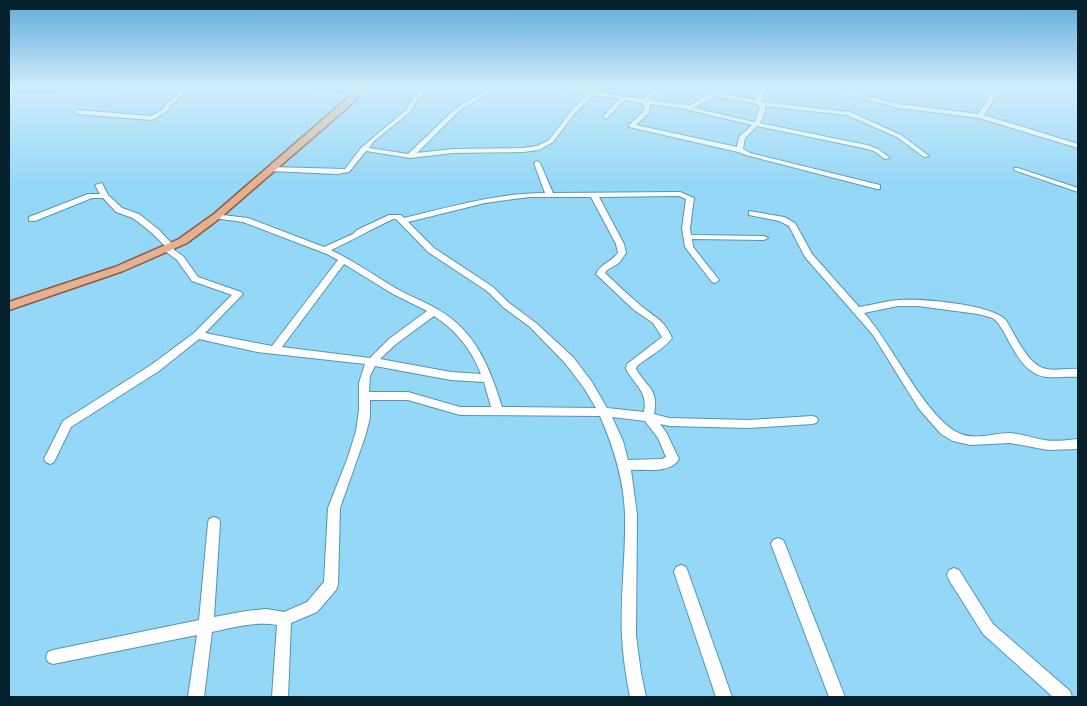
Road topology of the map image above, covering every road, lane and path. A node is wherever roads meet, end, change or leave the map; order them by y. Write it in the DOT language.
graph roads {
  1 [pos="328,120"];
  2 [pos="397,120"];
  3 [pos="447,120"];
  4 [pos="567,120"];
  5 [pos="637,120"];
  6 [pos="735,120"];
  7 [pos="760,120"];
  8 [pos="862,120"];
  9 [pos="993,120"];
  10 [pos="757,124"];
  11 [pos="1078,141"];
  12 [pos="1070,144"];
  13 [pos="1078,146"];
  14 [pos="363,149"];
  15 [pos="740,150"];
  16 [pos="410,156"];
  17 [pos="926,156"];
  18 [pos="887,158"];
  19 [pos="537,163"];
  20 [pos="1016,169"];
  21 [pos="270,170"];
  22 [pos="100,185"];
  23 [pos="877,187"];
  24 [pos="1078,190"];
  25 [pos="550,194"];
  26 [pos="594,195"];
  27 [pos="105,196"];
  28 [pos="752,213"];
  29 [pos="217,216"];
  30 [pos="32,219"];
  31 [pos="403,221"];
  32 [pos="688,237"];
  33 [pos="764,238"];
  34 [pos="170,248"];
  35 [pos="323,250"];
  36 [pos="343,259"];
  37 [pos="715,280"];
  38 [pos="9,306"];
  39 [pos="434,311"];
  40 [pos="857,311"];
  41 [pos="197,335"];
  42 [pos="274,350"];
  43 [pos="372,361"];
  44 [pos="1078,373"];
  45 [pos="488,378"];
  46 [pos="364,396"];
  47 [pos="498,411"];
  48 [pos="604,412"];
  49 [pos="648,417"];
  50 [pos="812,420"];
  51 [pos="1078,444"];
  52 [pos="50,459"];
  53 [pos="624,465"];
  54 [pos="214,523"];
  55 [pos="778,544"];
  56 [pos="681,572"];
  57 [pos="954,575"];
  58 [pos="284,619"];
  59 [pos="206,625"];
  60 [pos="53,657"];
  61 [pos="196,697"];
  62 [pos="280,697"];
  63 [pos="638,697"];
  64 [pos="724,697"];
  65 [pos="837,697"];
  66 [pos="1064,697"];
  1 -- 21 [label="main road"];
  2 -- 14 [label="street"];
  3 -- 16 [label="street"];
  4 -- 16 [label="street"];
  5 -- 15 [label="street"];
  6 -- 10 [label="street"];
  7 -- 10 [label="street"];
  8 -- 17 [label="street"];
  9 -- 12 [label="street"];
  10 -- 15 [label="street"];
  10 -- 18 [label="street"];
  11 -- 12 [label="street"];
  12 -- 13 [label="street"];
  14 -- 16 [label="street"];
  14 -- 21 [label="street"];
  15 -- 23 [label="street"];
  19 -- 25 [label="street"];
  20 -- 24 [label="street"];
  21 -- 29 [label="main road"];
  22 -- 27 [label="street"];
  25 -- 26 [label="street"];
  25 -- 31 [label="street"];
  26 -- 32 [label="street"];
  26 -- 49 [label="street"];
  27 -- 30 [label="street"];
  27 -- 34 [label="street"];
  28 -- 40 [label="street"];
  29 -- 34 [label="main road"];
  29 -- 35 [label="street"];
  31 -- 35 [label="street"];
  31 -- 48 [label="street"];
  32 -- 33 [label="street"];
  32 -- 37 [label="street"];
  34 -- 38 [label="main road"];
  34 -- 41 [label="street"];
  35 -- 36 [label="street"];
  36 -- 39 [label="street"];
  36 -- 42 [label="street"];
  39 -- 43 [label="street"];
  39 -- 45 [label="street"];
  40 -- 44 [label="street"];
  40 -- 51 [label="street"];
  41 -- 42 [label="street"];
  41 -- 52 [label="street"];
  42 -- 43 [label="street"];
  43 -- 45 [label="street"];
  43 -- 46 [label="street"];
  45 -- 47 [label="street"];
  46 -- 47 [label="street"];
  46 -- 58 [label="street"];
  47 -- 48 [label="street"];
  48 -- 49 [label="street"];
  48 -- 53 [label="street"];
  49 -- 50 [label="street"];
  49 -- 53 [label="street"];
  53 -- 63 [label="street"];
  54 -- 59 [label="street"];
  55 -- 65 [label="street"];
  56 -- 64 [label="street"];
  57 -- 66 [label="street"];
  58 -- 59 [label="street"];
  58 -- 62 [label="street"];
  59 -- 60 [label="street"];
  59 -- 61 [label="street"];
}
